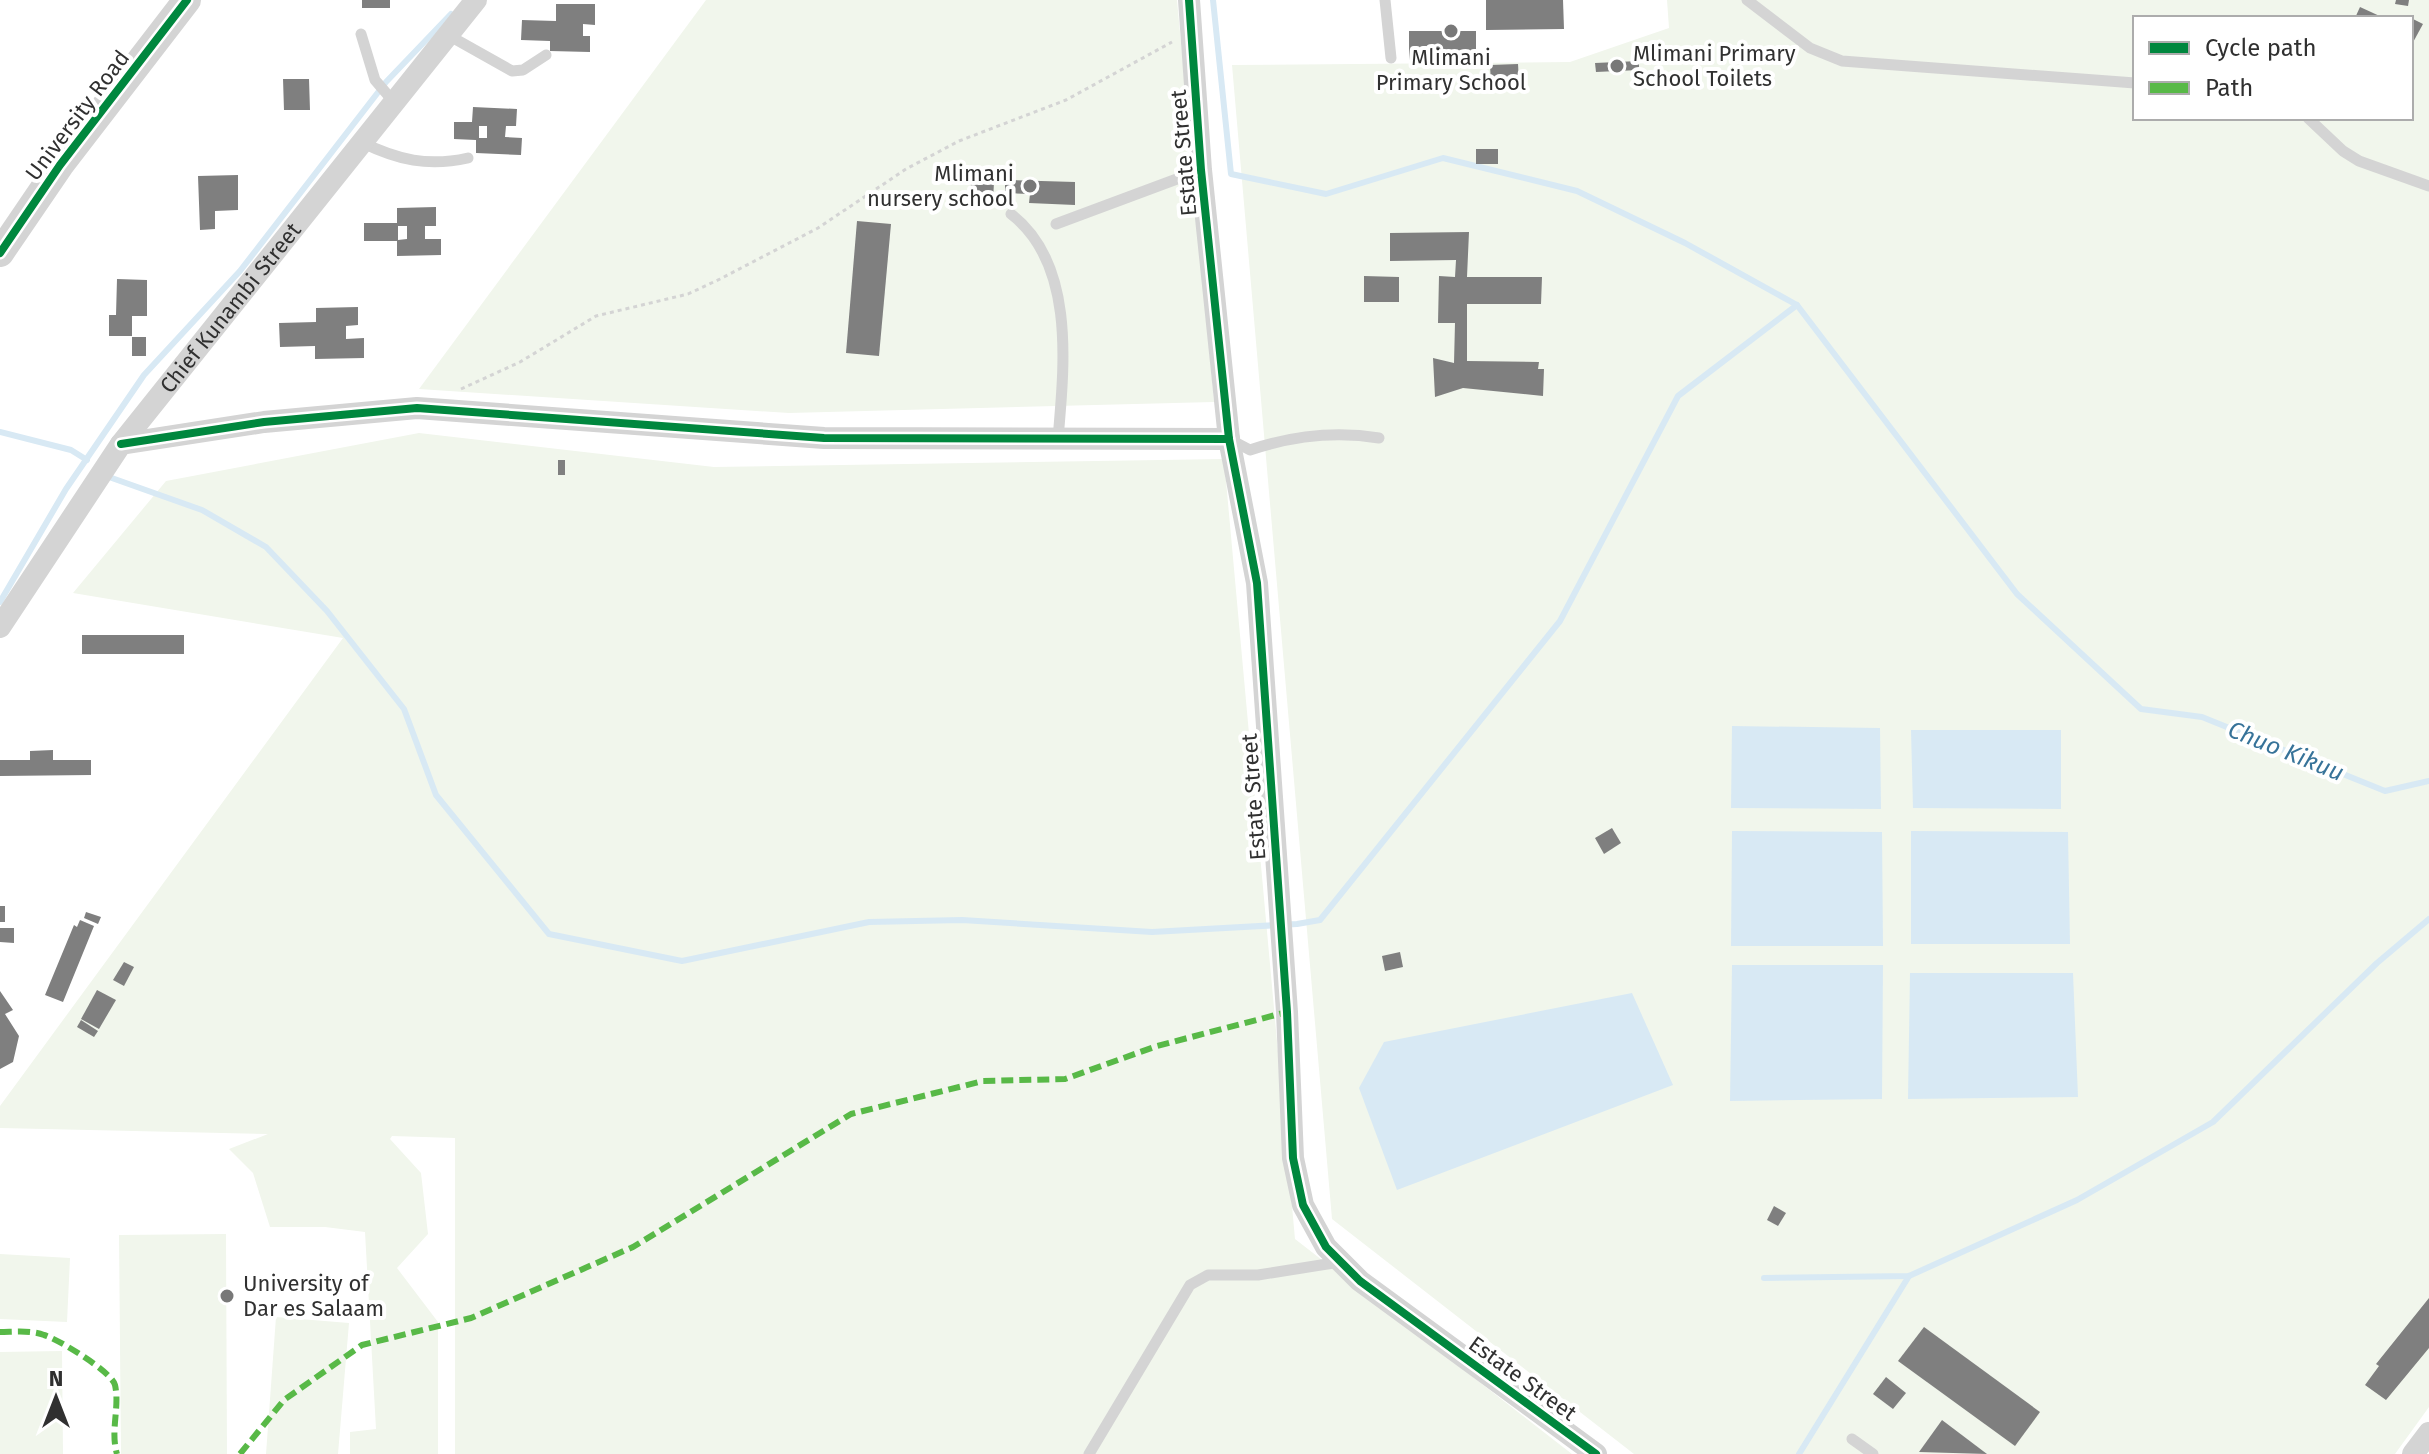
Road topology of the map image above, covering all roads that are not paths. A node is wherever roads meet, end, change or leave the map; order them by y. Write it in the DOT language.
graph roads {
  1 [pos="187,0"];
  2 [pos="475,0"];
  3 [pos="1189,0"];
  4 [pos="1385,0"];
  5 [pos="1747,0"];
  6 [pos="361,34"];
  7 [pos="448,35"];
  8 [pos="546,55"];
  9 [pos="1391,58"];
  10 [pos="2133,83"];
  11 [pos="393,101"];
  12 [pos="2310,120"];
  13 [pos="360,142"];
  14 [pos="468,158"];
  15 [pos="1201,170"];
  16 [pos="2429,186"];
  17 [pos="1011,214"];
  18 [pos="1056,224"];
  19 [pos="0,253"];
  20 [pos="1379,438"];
  21 [pos="1058,439"];
  22 [pos="1229,439"];
  23 [pos="121,444"];
  24 [pos="0,627"];
  25 [pos="1341,1262"];
  26 [pos="2429,1433"];
  27 [pos="1852,1439"];
  28 [pos="1089,1454"];
  29 [pos="1596,1454"];
  30 [pos="1873,1454"];
  31 [pos="2413,1454"];
  1 -- 19 [label="street, University Road"];
  2 -- 7 [label="street, Chief Kunambi Street"];
  3 -- 15 [label="street, Estate Street"];
  4 -- 9 [label="lane"];
  5 -- 10 [label="lane"];
  6 -- 11 [label="lane"];
  7 -- 8 [label="lane"];
  7 -- 11 [label="street, Chief Kunambi Street"];
  11 -- 13 [label="street, Chief Kunambi Street"];
  12 -- 16 [label="lane"];
  13 -- 14 [label="lane"];
  13 -- 23 [label="street, Chief Kunambi Street"];
  15 -- 18 [label="lane"];
  15 -- 22 [label="street, Estate Street"];
  17 -- 21 [label="lane"];
  20 -- 22 [label="lane"];
  21 -- 22 [label="street"];
  21 -- 23 [label="street"];
  22 -- 25 [label="street, Estate Street"];
  23 -- 24 [label="street, Chief Kunambi Street"];
  25 -- 28 [label="lane"];
  25 -- 29 [label="street, Estate Street"];
  26 -- 31 [label="street"];
  27 -- 30 [label="lane"];
}
